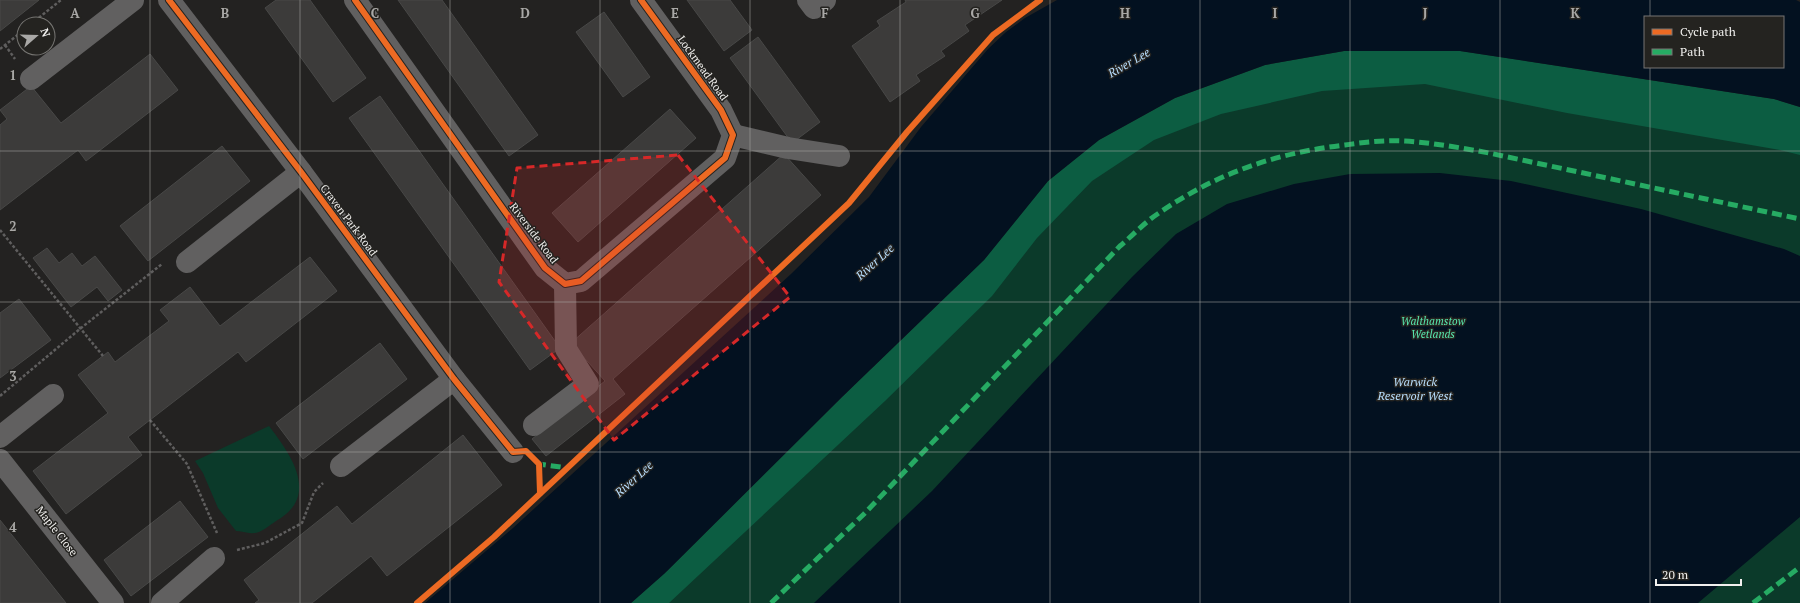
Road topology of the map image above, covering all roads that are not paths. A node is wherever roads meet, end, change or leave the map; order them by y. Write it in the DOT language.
graph roads {
  1 [pos="133,0"];
  2 [pos="169,0"];
  3 [pos="356,0"];
  4 [pos="640,0"];
  5 [pos="808,0"];
  6 [pos="825,0"];
  7 [pos="31,79"];
  8 [pos="733,135"];
  9 [pos="838,156"];
  10 [pos="301,172"];
  11 [pos="187,262"];
  12 [pos="565,284"];
  13 [pos="454,379"];
  14 [pos="53,394"];
  15 [pos="534,425"];
  16 [pos="0,437"];
  17 [pos="513,452"];
  18 [pos="0,460"];
  19 [pos="341,466"];
  20 [pos="214,558"];
  21 [pos="113,603"];
  22 [pos="162,603"];
  1 -- 7 [label="street"];
  2 -- 10 [label="street, Craven Park Road"];
  3 -- 12 [label="street, Riverside Road"];
  4 -- 8 [label="street, Lockmead Road"];
  5 -- 6 [label="street"];
  8 -- 9 [label="street"];
  8 -- 12 [label="street"];
  10 -- 11 [label="street"];
  10 -- 13 [label="street, Craven Park Road"];
  12 -- 15 [label="street"];
  13 -- 17 [label="street, Craven Park Road"];
  13 -- 19 [label="street"];
  14 -- 16 [label="street"];
  18 -- 21 [label="street, Maple Close"];
  20 -- 22 [label="street"];
}
